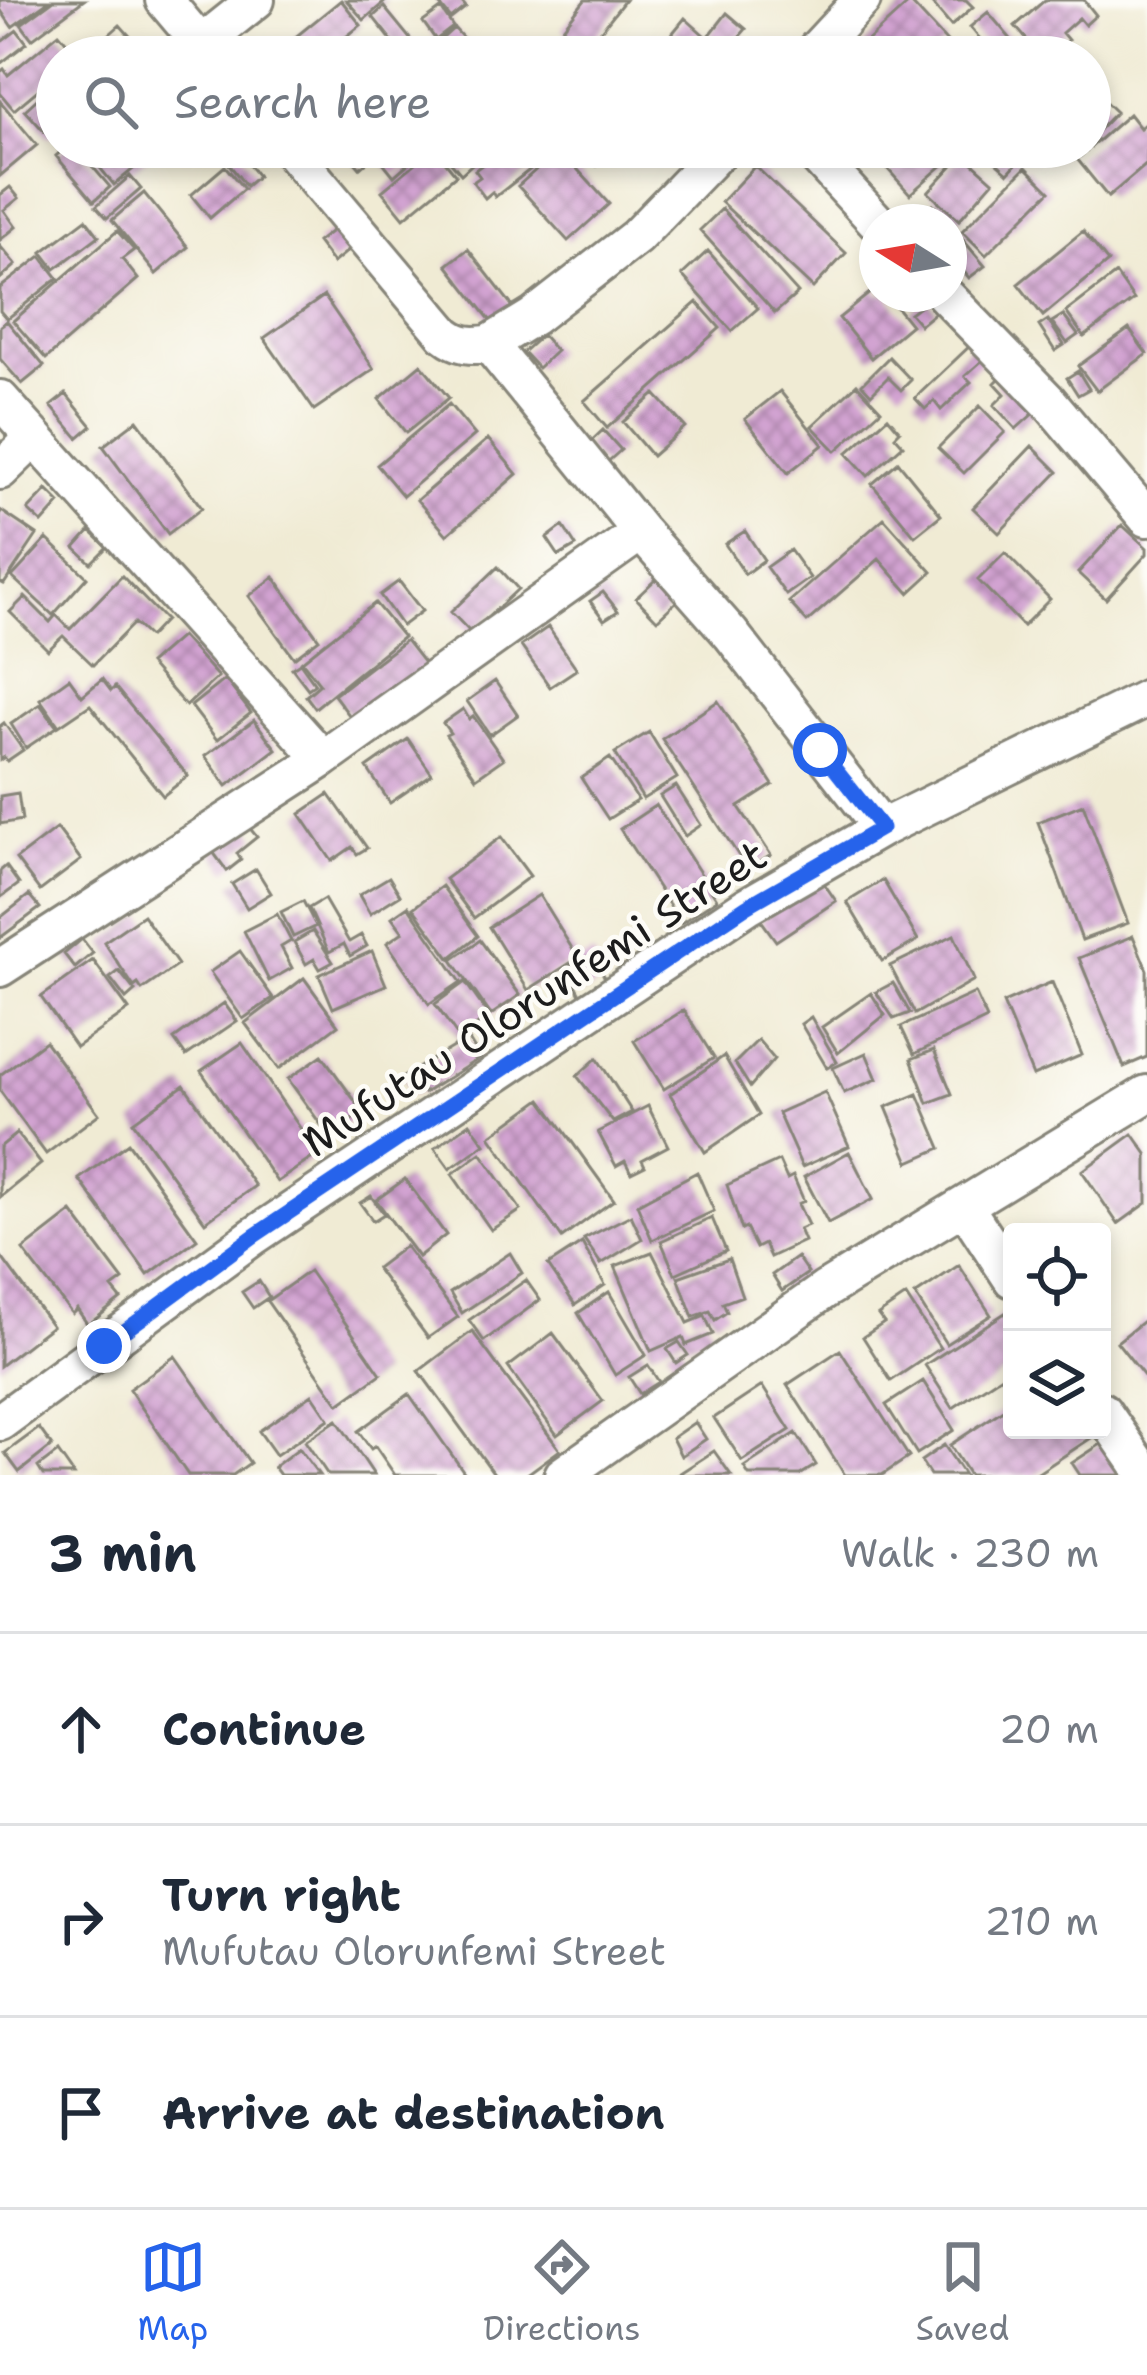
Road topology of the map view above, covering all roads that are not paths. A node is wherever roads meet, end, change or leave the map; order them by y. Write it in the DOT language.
graph roads {
  1 [pos="164,0"];
  2 [pos="256,0"];
  3 [pos="862,0"];
  4 [pos="194,36"];
  5 [pos="221,36"];
  6 [pos="829,36"];
  7 [pos="306,168"];
  8 [pos="703,168"];
  9 [pos="827,168"];
  10 [pos="860,204"];
  11 [pos="962,312"];
  12 [pos="489,344"];
  13 [pos="0,399"];
  14 [pos="34,438"];
  15 [pos="0,470"];
  16 [pos="1147,518"];
  17 [pos="641,532"];
  18 [pos="1147,698"];
  19 [pos="323,759"];
  20 [pos="882,828"];
  21 [pos="0,968"];
  22 [pos="1147,1094"];
  23 [pos="965,1208"];
  24 [pos="1003,1265"];
  25 [pos="0,1422"];
  26 [pos="1111,1424"];
  27 [pos="563,1475"];
  28 [pos="1146,1475"];
  1 -- 4 [label="street"];
  2 -- 5 [label="street"];
  3 -- 6 [label="street"];
  7 -- 12 [label="street"];
  8 -- 12 [label="street"];
  9 -- 10 [label="street"];
  11 -- 16 [label="street"];
  12 -- 17 [label="street"];
  13 -- 14 [label="street"];
  14 -- 15 [label="street"];
  14 -- 19 [label="street"];
  17 -- 19 [label="street"];
  17 -- 20 [label="street"];
  18 -- 20 [label="street, Mufutau Olorunfemi Street"];
  19 -- 21 [label="street"];
  20 -- 25 [label="street, Mufutau Olorunfemi Street"];
  22 -- 23 [label="street"];
  23 -- 24 [label="street"];
  23 -- 27 [label="street"];
  26 -- 28 [label="street"];
}
